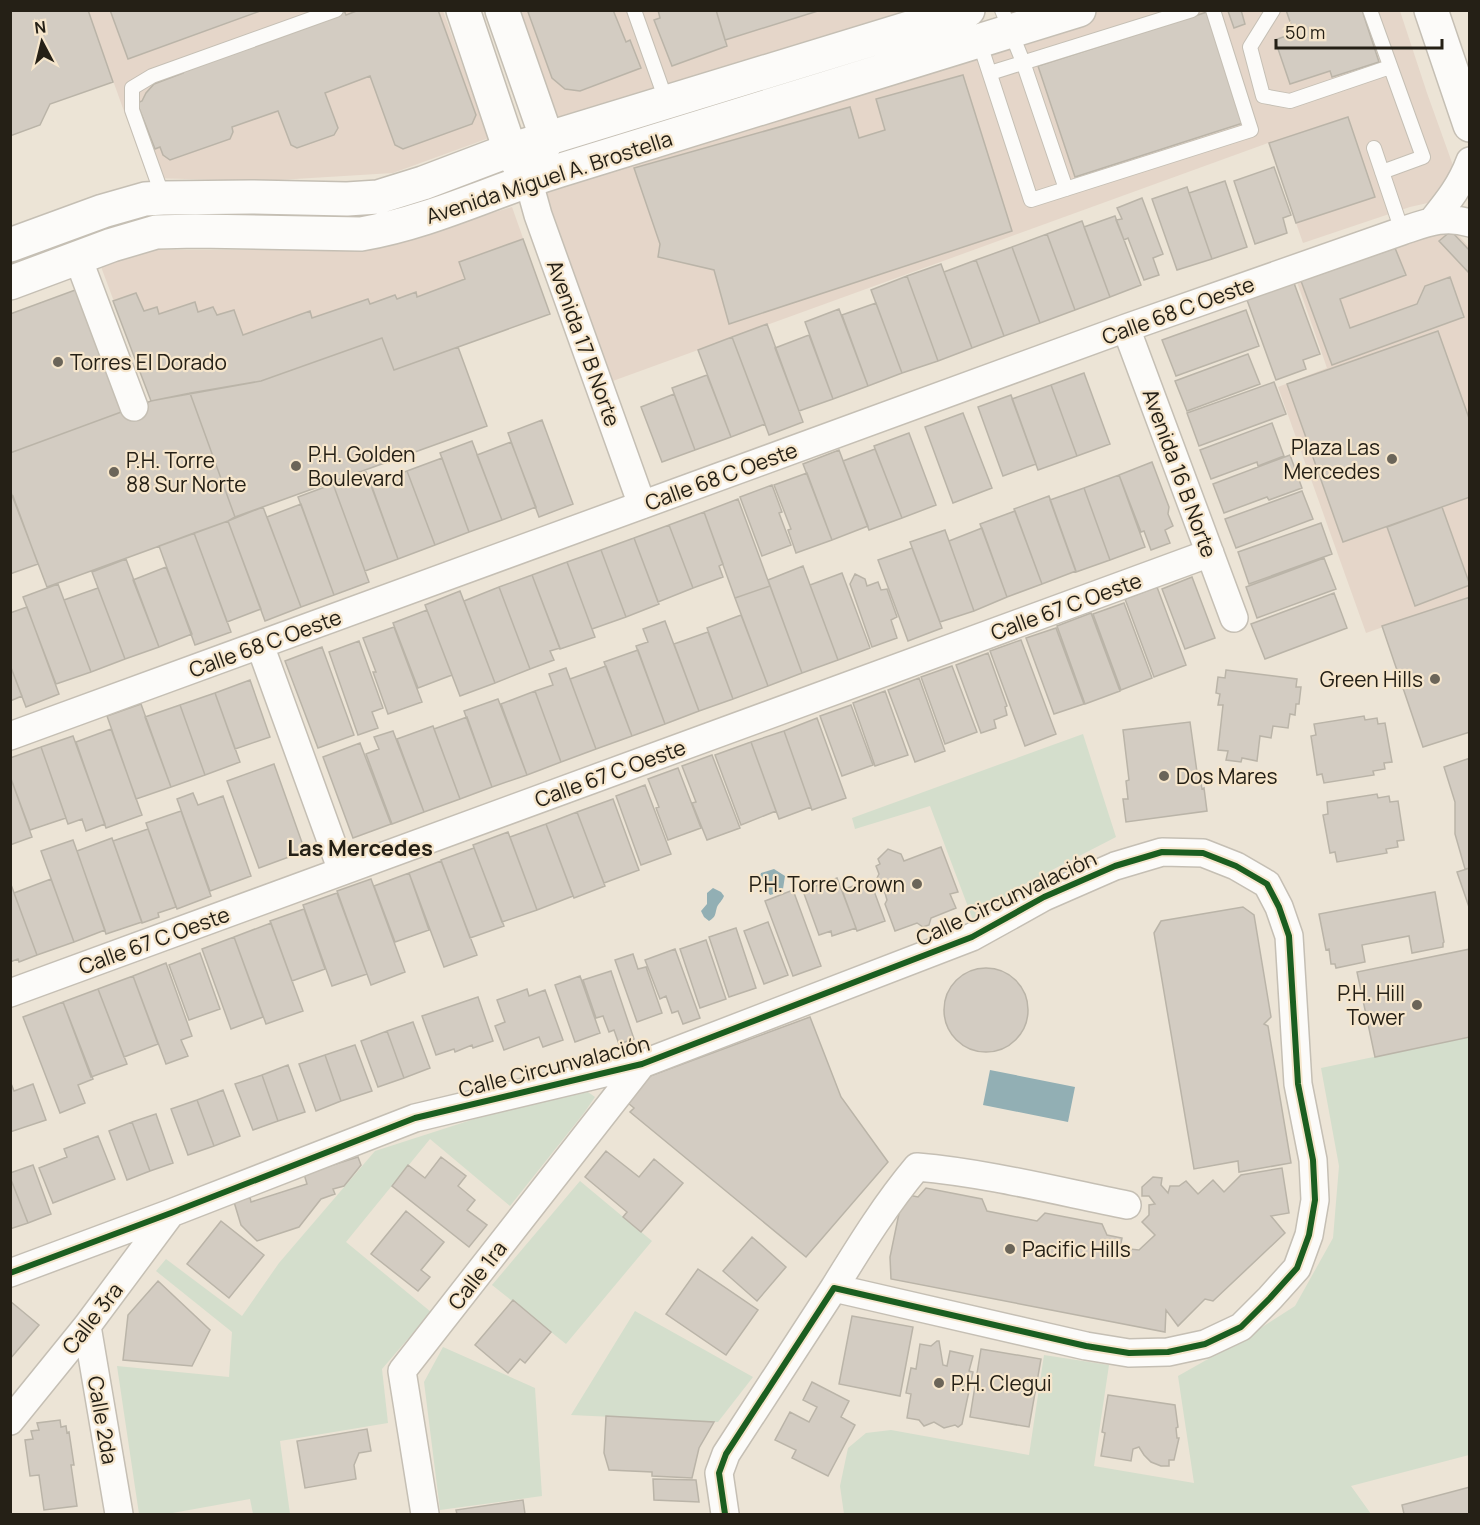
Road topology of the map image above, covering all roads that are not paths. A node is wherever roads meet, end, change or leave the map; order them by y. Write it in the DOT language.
graph roads {
  1 [pos="336,10"];
  2 [pos="463,10"];
  3 [pos="634,10"];
  4 [pos="1079,10"];
  5 [pos="1192,10"];
  6 [pos="1213,10"];
  7 [pos="1273,10"];
  8 [pos="1370,10"];
  9 [pos="1431,10"];
  10 [pos="506,12"];
  11 [pos="951,13"];
  12 [pos="1006,21"];
  13 [pos="979,42"];
  14 [pos="842,49"];
  15 [pos="1023,62"];
  16 [pos="1390,67"];
  17 [pos="990,73"];
  18 [pos="853,81"];
  19 [pos="667,103"];
  20 [pos="1470,125"];
  21 [pos="547,139"];
  22 [pos="1374,148"];
  23 [pos="510,150"];
  24 [pos="1470,161"];
  25 [pos="1382,172"];
  26 [pos="528,179"];
  27 [pos="1066,189"];
  28 [pos="163,198"];
  29 [pos="1433,220"];
  30 [pos="1470,224"];
  31 [pos="1402,231"];
  32 [pos="10,245"];
  33 [pos="78,258"];
  34 [pos="10,283"];
  35 [pos="1126,328"];
  36 [pos="134,407"];
  37 [pos="642,505"];
  38 [pos="1210,553"];
  39 [pos="1234,618"];
  40 [pos="260,645"];
  41 [pos="10,736"];
  42 [pos="342,872"];
  43 [pos="10,993"];
  44 [pos="642,1064"];
  45 [pos="1126,1205"];
  46 [pos="171,1213"];
  47 [pos="10,1273"];
  48 [pos="834,1288"];
  49 [pos="87,1326"];
  50 [pos="10,1421"];
  51 [pos="118,1515"];
  52 [pos="425,1515"];
  53 [pos="725,1515"];
  1 -- 28 [label="lane"];
  2 -- 23 [label="main road, Avenida 17 B Norte"];
  3 -- 19 [label="lane"];
  4 -- 12 [label="main road, Avenida Miguel A. Brostella"];
  5 -- 15 [label="lane"];
  6 -- 27 [label="lane"];
  7 -- 16 [label="lane"];
  8 -- 16 [label="lane"];
  9 -- 20 [label="main road"];
  10 -- 21 [label="main road"];
  11 -- 14 [label="main road, Avenida Miguel A. Brostella"];
  12 -- 13 [label="main road, Avenida Miguel A. Brostella"];
  12 -- 15 [label="lane"];
  13 -- 17 [label="lane"];
  13 -- 18 [label="main road, Avenida Miguel A. Brostella"];
  14 -- 18 [label="main road"];
  14 -- 19 [label="main road, Avenida Miguel A. Brostella"];
  15 -- 17 [label="lane"];
  15 -- 27 [label="lane"];
  16 -- 25 [label="lane"];
  17 -- 27 [label="lane"];
  18 -- 26 [label="main road, Avenida Miguel A. Brostella"];
  19 -- 21 [label="main road, Avenida Miguel A. Brostella"];
  21 -- 23 [label="main road, Avenida Miguel A. Brostella"];
  21 -- 26 [label="main road"];
  22 -- 25 [label="lane"];
  23 -- 26 [label="main road, Avenida 17 B Norte"];
  23 -- 28 [label="main road, Avenida Miguel A. Brostella"];
  24 -- 29 [label="street"];
  25 -- 31 [label="lane"];
  26 -- 33 [label="main road, Avenida Miguel A. Brostella"];
  26 -- 37 [label="street, Avenida 17 B Norte"];
  28 -- 32 [label="main road, Avenida Miguel A. Brostella"];
  29 -- 30 [label="street, Calle 68 C Oeste"];
  29 -- 31 [label="street, Calle 68 C Oeste"];
  31 -- 35 [label="street, Calle 68 C Oeste"];
  33 -- 34 [label="main road, Avenida Miguel A. Brostella"];
  33 -- 36 [label="street"];
  35 -- 37 [label="street, Calle 68 C Oeste"];
  35 -- 38 [label="street, Avenida 16 B Norte"];
  37 -- 40 [label="street, Calle 68 C Oeste"];
  38 -- 39 [label="street, Avenida 16 B Norte"];
  38 -- 42 [label="street, Calle 67 C Oeste"];
  40 -- 41 [label="street, Calle 68 C Oeste"];
  40 -- 42 [label="street"];
  42 -- 43 [label="street, Calle 67 C Oeste"];
  44 -- 46 [label="street, Calle Circunvalación"];
  44 -- 48 [label="street, Calle Circunvalación"];
  44 -- 52 [label="street, Calle 1ra"];
  45 -- 48 [label="street"];
  46 -- 47 [label="street, Calle Circunvalación"];
  46 -- 49 [label="street, Calle 3ra"];
  48 -- 53 [label="street"];
  49 -- 50 [label="street, Calle 3ra"];
  49 -- 51 [label="street, Calle 2da"];
}
